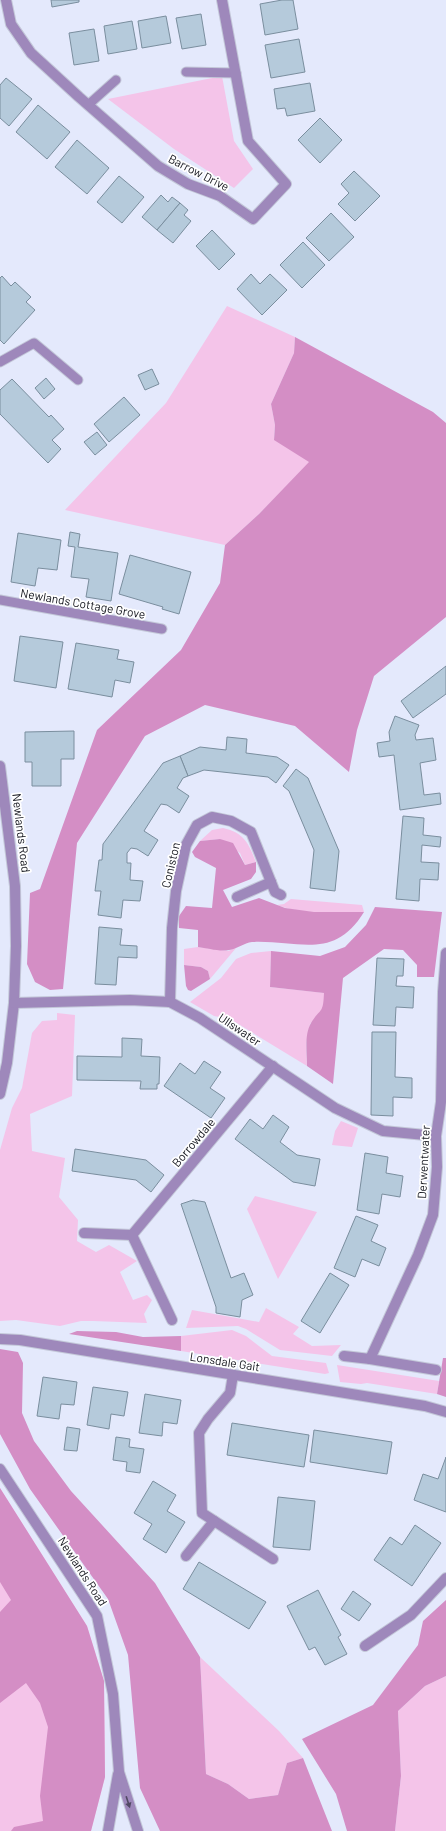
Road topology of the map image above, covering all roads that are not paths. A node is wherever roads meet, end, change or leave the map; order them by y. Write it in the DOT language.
graph roads {
  1 [pos="6,0"];
  2 [pos="222,0"];
  3 [pos="186,72"];
  4 [pos="236,73"];
  5 [pos="116,80"];
  6 [pos="88,105"];
  7 [pos="0,362"];
  8 [pos="78,380"];
  9 [pos="0,600"];
  10 [pos="162,629"];
  11 [pos="0,766"];
  12 [pos="271,882"];
  13 [pos="281,895"];
  14 [pos="237,897"];
  15 [pos="446,953"];
  16 [pos="170,1002"];
  17 [pos="14,1003"];
  18 [pos="445,1054"];
  19 [pos="273,1066"];
  20 [pos="0,1094"];
  21 [pos="436,1136"];
  22 [pos="84,1233"];
  23 [pos="132,1234"];
  24 [pos="172,1320"];
  25 [pos="0,1339"];
  26 [pos="344,1356"];
  27 [pos="370,1359"];
  28 [pos="436,1370"];
  29 [pos="233,1375"];
  30 [pos="446,1412"];
  31 [pos="0,1469"];
  32 [pos="214,1521"];
  33 [pos="186,1556"];
  34 [pos="273,1559"];
  35 [pos="446,1578"];
  36 [pos="365,1646"];
  37 [pos="119,1772"];
  38 [pos="108,1831"];
  39 [pos="138,1831"];
  1 -- 6 [label="street, Barrow Drive"];
  2 -- 4 [label="street, Barrow Drive"];
  3 -- 4 [label="lane"];
  4 -- 6 [label="street, Barrow Drive"];
  5 -- 6 [label="lane"];
  7 -- 8 [label="lane"];
  9 -- 10 [label="lane, Newlands Cottage Grove"];
  11 -- 17 [label="street, Newlands Road"];
  12 -- 13 [label="street, Coniston"];
  12 -- 14 [label="street"];
  12 -- 16 [label="street, Coniston"];
  15 -- 18 [label="street, Derwentwater"];
  16 -- 17 [label="street, Ullswater"];
  16 -- 19 [label="street, Ullswater"];
  17 -- 20 [label="street, Newlands Road"];
  18 -- 21 [label="street, Derwentwater"];
  19 -- 21 [label="street, Ullswater"];
  19 -- 23 [label="street, Borrowdale"];
  21 -- 27 [label="street, Derwentwater"];
  22 -- 23 [label="street"];
  23 -- 24 [label="street"];
  25 -- 29 [label="street, Lonsdale Gait"];
  26 -- 27 [label="street"];
  27 -- 28 [label="street"];
  29 -- 30 [label="street, Lonsdale Gait"];
  29 -- 32 [label="street"];
  31 -- 37 [label="street, Newlands Road"];
  32 -- 33 [label="street"];
  32 -- 34 [label="street"];
  35 -- 36 [label="street"];
  37 -- 38 [label="street, Newlands Road"];
  37 -- 39 [label="street, Newlands Road, one-way"];
}
